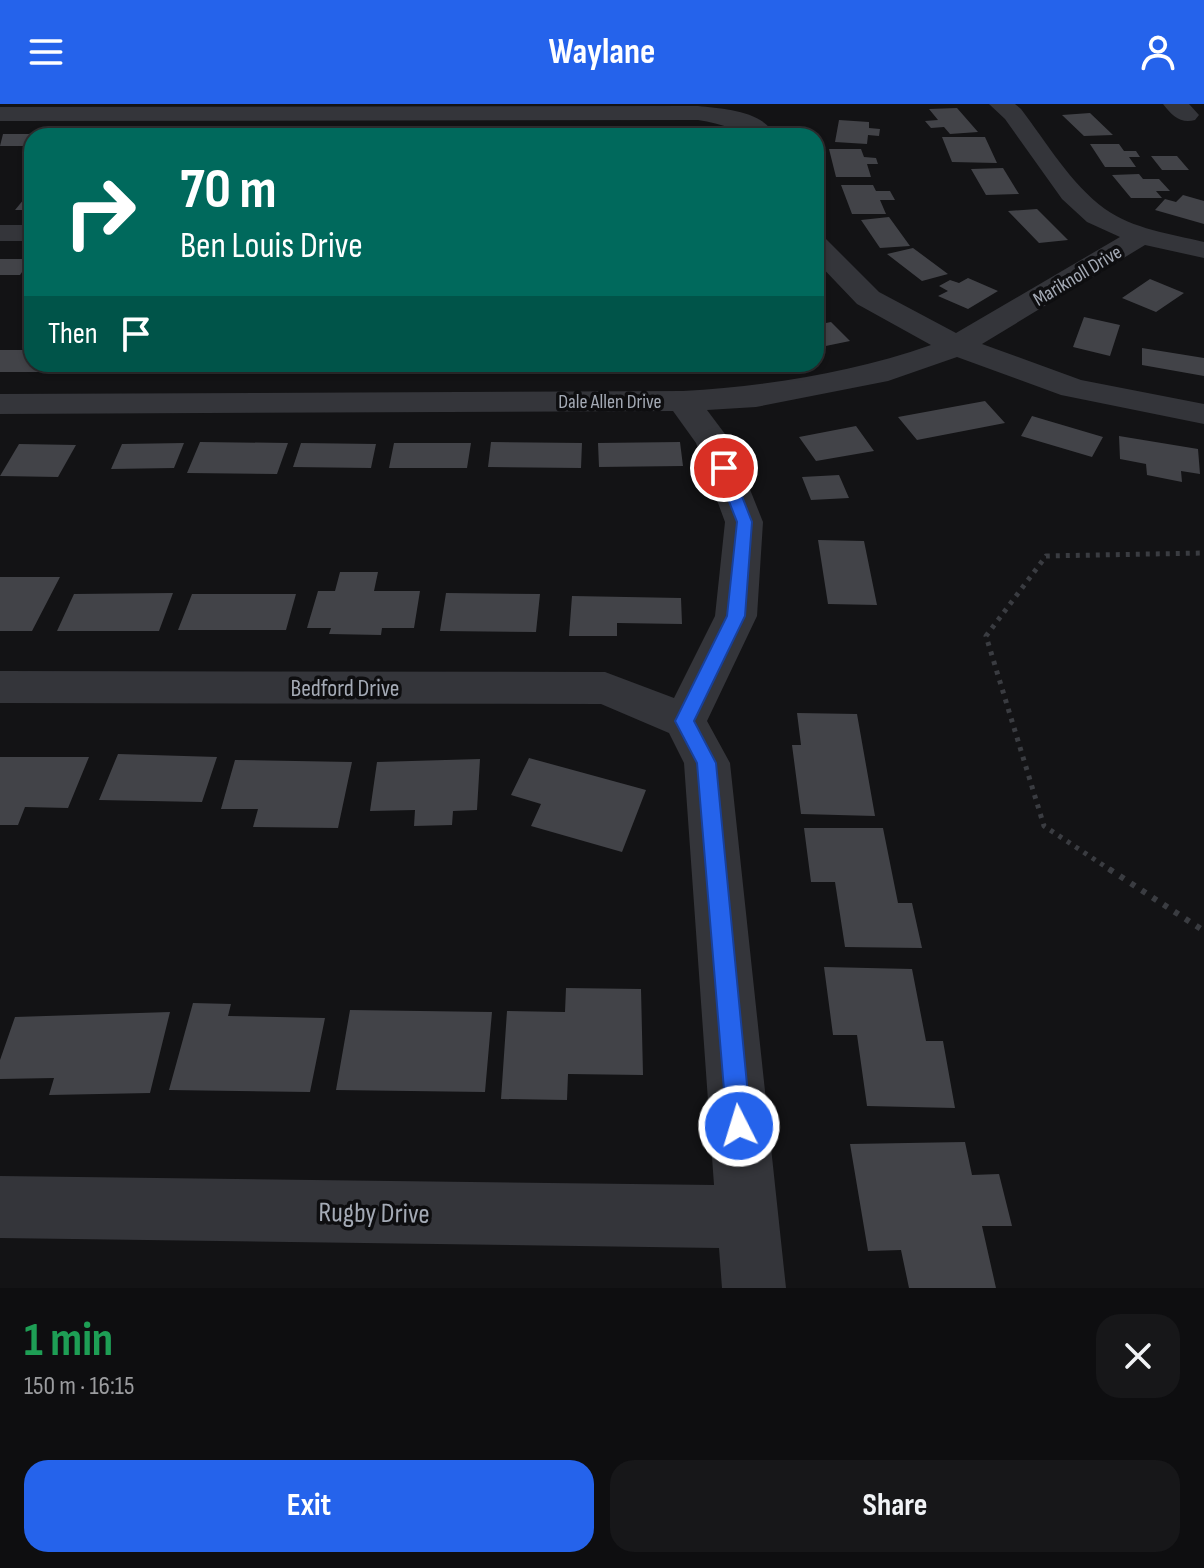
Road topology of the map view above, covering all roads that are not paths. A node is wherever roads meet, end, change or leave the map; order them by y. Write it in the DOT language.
graph roads {
  1 [pos="1001,104"];
  2 [pos="0,114"];
  3 [pos="755,128"];
  4 [pos="0,233"];
  5 [pos="24,233"];
  6 [pos="1141,236"];
  7 [pos="1204,250"];
  8 [pos="824,253"];
  9 [pos="957,346"];
  10 [pos="683,401"];
  11 [pos="0,404"];
  12 [pos="1204,414"];
  13 [pos="0,687"];
  14 [pos="685,721"];
  15 [pos="0,1207"];
  16 [pos="747,1217"];
  17 [pos="754,1288"];
  1 -- 6 [label="street"];
  2 -- 3 [label="street"];
  4 -- 5 [label="street"];
  6 -- 7 [label="street, Mariknoll Drive"];
  6 -- 9 [label="street, Mariknoll Drive"];
  8 -- 9 [label="street"];
  9 -- 10 [label="street, Dale Allen Drive"];
  9 -- 12 [label="street"];
  10 -- 11 [label="street, Dale Allen Drive"];
  10 -- 14 [label="street"];
  13 -- 14 [label="street, Bedford Drive"];
  14 -- 16 [label="street"];
  15 -- 16 [label="street, Rugby Drive"];
  16 -- 17 [label="street"];
}
